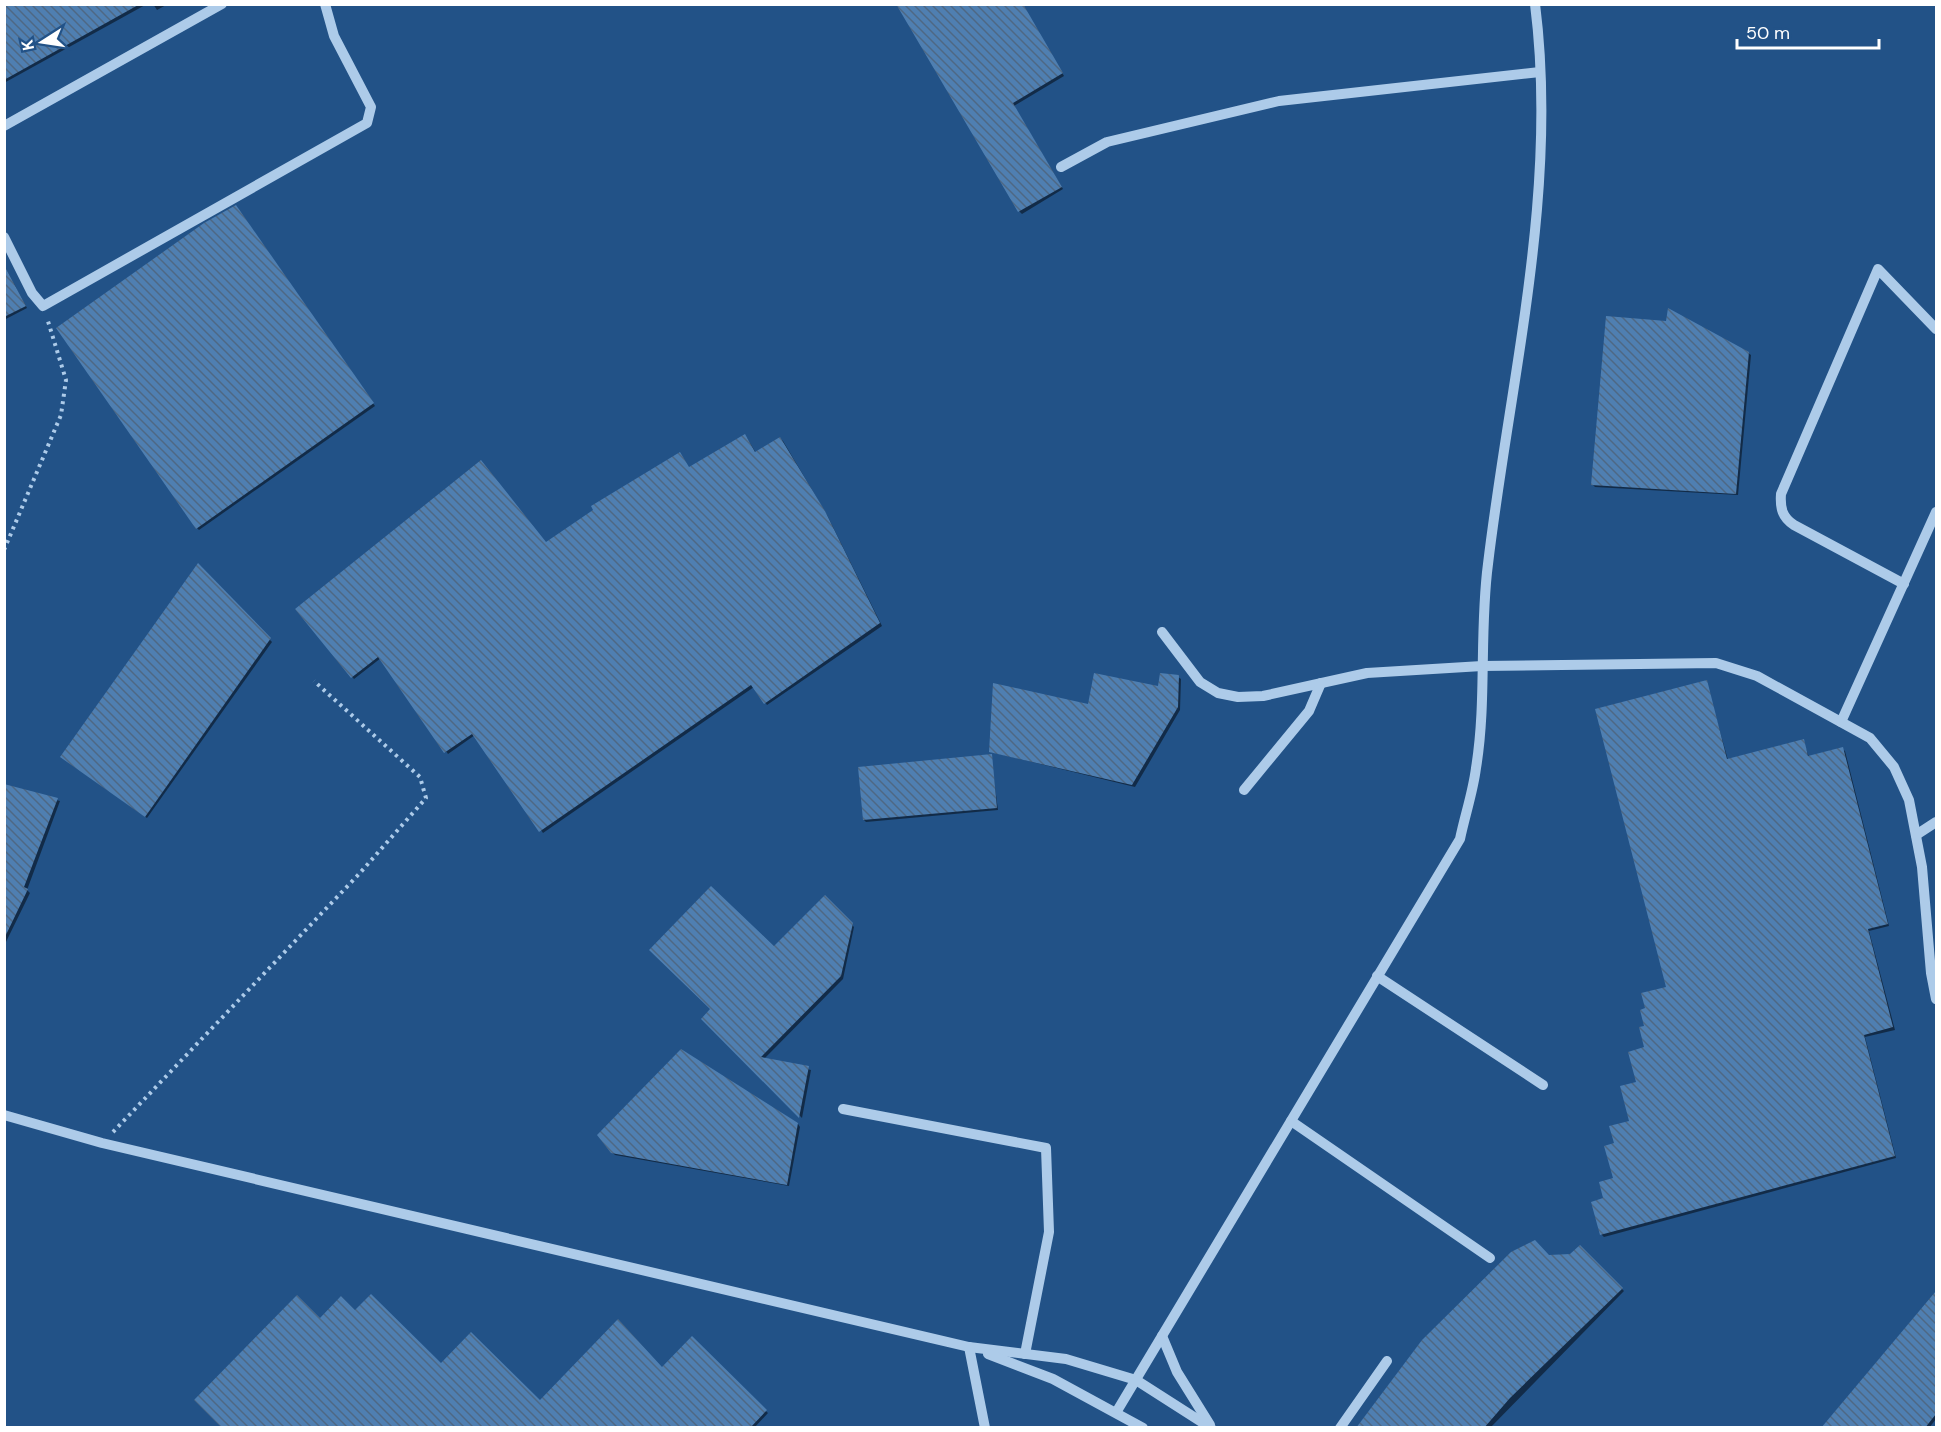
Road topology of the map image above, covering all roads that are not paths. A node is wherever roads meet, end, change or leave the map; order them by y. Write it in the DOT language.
graph roads {
  1 [pos="222,4"];
  2 [pos="325,4"];
  3 [pos="1535,4"];
  4 [pos="1540,72"];
  5 [pos="4,126"];
  6 [pos="1060,167"];
  7 [pos="4,237"];
  8 [pos="1936,329"];
  9 [pos="1936,512"];
  10 [pos="1904,584"];
  11 [pos="1162,632"];
  12 [pos="1482,666"];
  13 [pos="1321,683"];
  14 [pos="1841,722"];
  15 [pos="1244,790"];
  16 [pos="1936,822"];
  17 [pos="1916,835"];
  18 [pos="1377,976"];
  19 [pos="1936,999"];
  20 [pos="1544,1085"];
  21 [pos="843,1109"];
  22 [pos="4,1115"];
  23 [pos="1291,1121"];
  24 [pos="1490,1257"];
  25 [pos="1162,1336"];
  26 [pos="971,1347"];
  27 [pos="1025,1354"];
  28 [pos="1387,1361"];
  29 [pos="1136,1380"];
  30 [pos="1117,1411"];
  31 [pos="985,1428"];
  32 [pos="1143,1428"];
  33 [pos="1211,1428"];
  34 [pos="1340,1428"];
  1 -- 5 [label="street"];
  2 -- 7 [label="street"];
  3 -- 4 [label="street"];
  4 -- 6 [label="street"];
  4 -- 12 [label="street"];
  8 -- 10 [label="street"];
  9 -- 10 [label="street"];
  10 -- 14 [label="street"];
  11 -- 13 [label="street"];
  12 -- 13 [label="street"];
  12 -- 14 [label="street"];
  12 -- 18 [label="street"];
  13 -- 15 [label="street"];
  14 -- 17 [label="street"];
  16 -- 17 [label="street"];
  17 -- 19 [label="street"];
  18 -- 20 [label="street"];
  18 -- 23 [label="street"];
  21 -- 27 [label="street"];
  22 -- 26 [label="street"];
  23 -- 24 [label="street"];
  23 -- 25 [label="street"];
  25 -- 29 [label="street"];
  25 -- 33 [label="street"];
  26 -- 27 [label="street"];
  26 -- 30 [label="street"];
  26 -- 31 [label="street"];
  27 -- 29 [label="street"];
  28 -- 34 [label="street"];
  29 -- 30 [label="street"];
  29 -- 33 [label="street"];
  30 -- 32 [label="street"];
}
